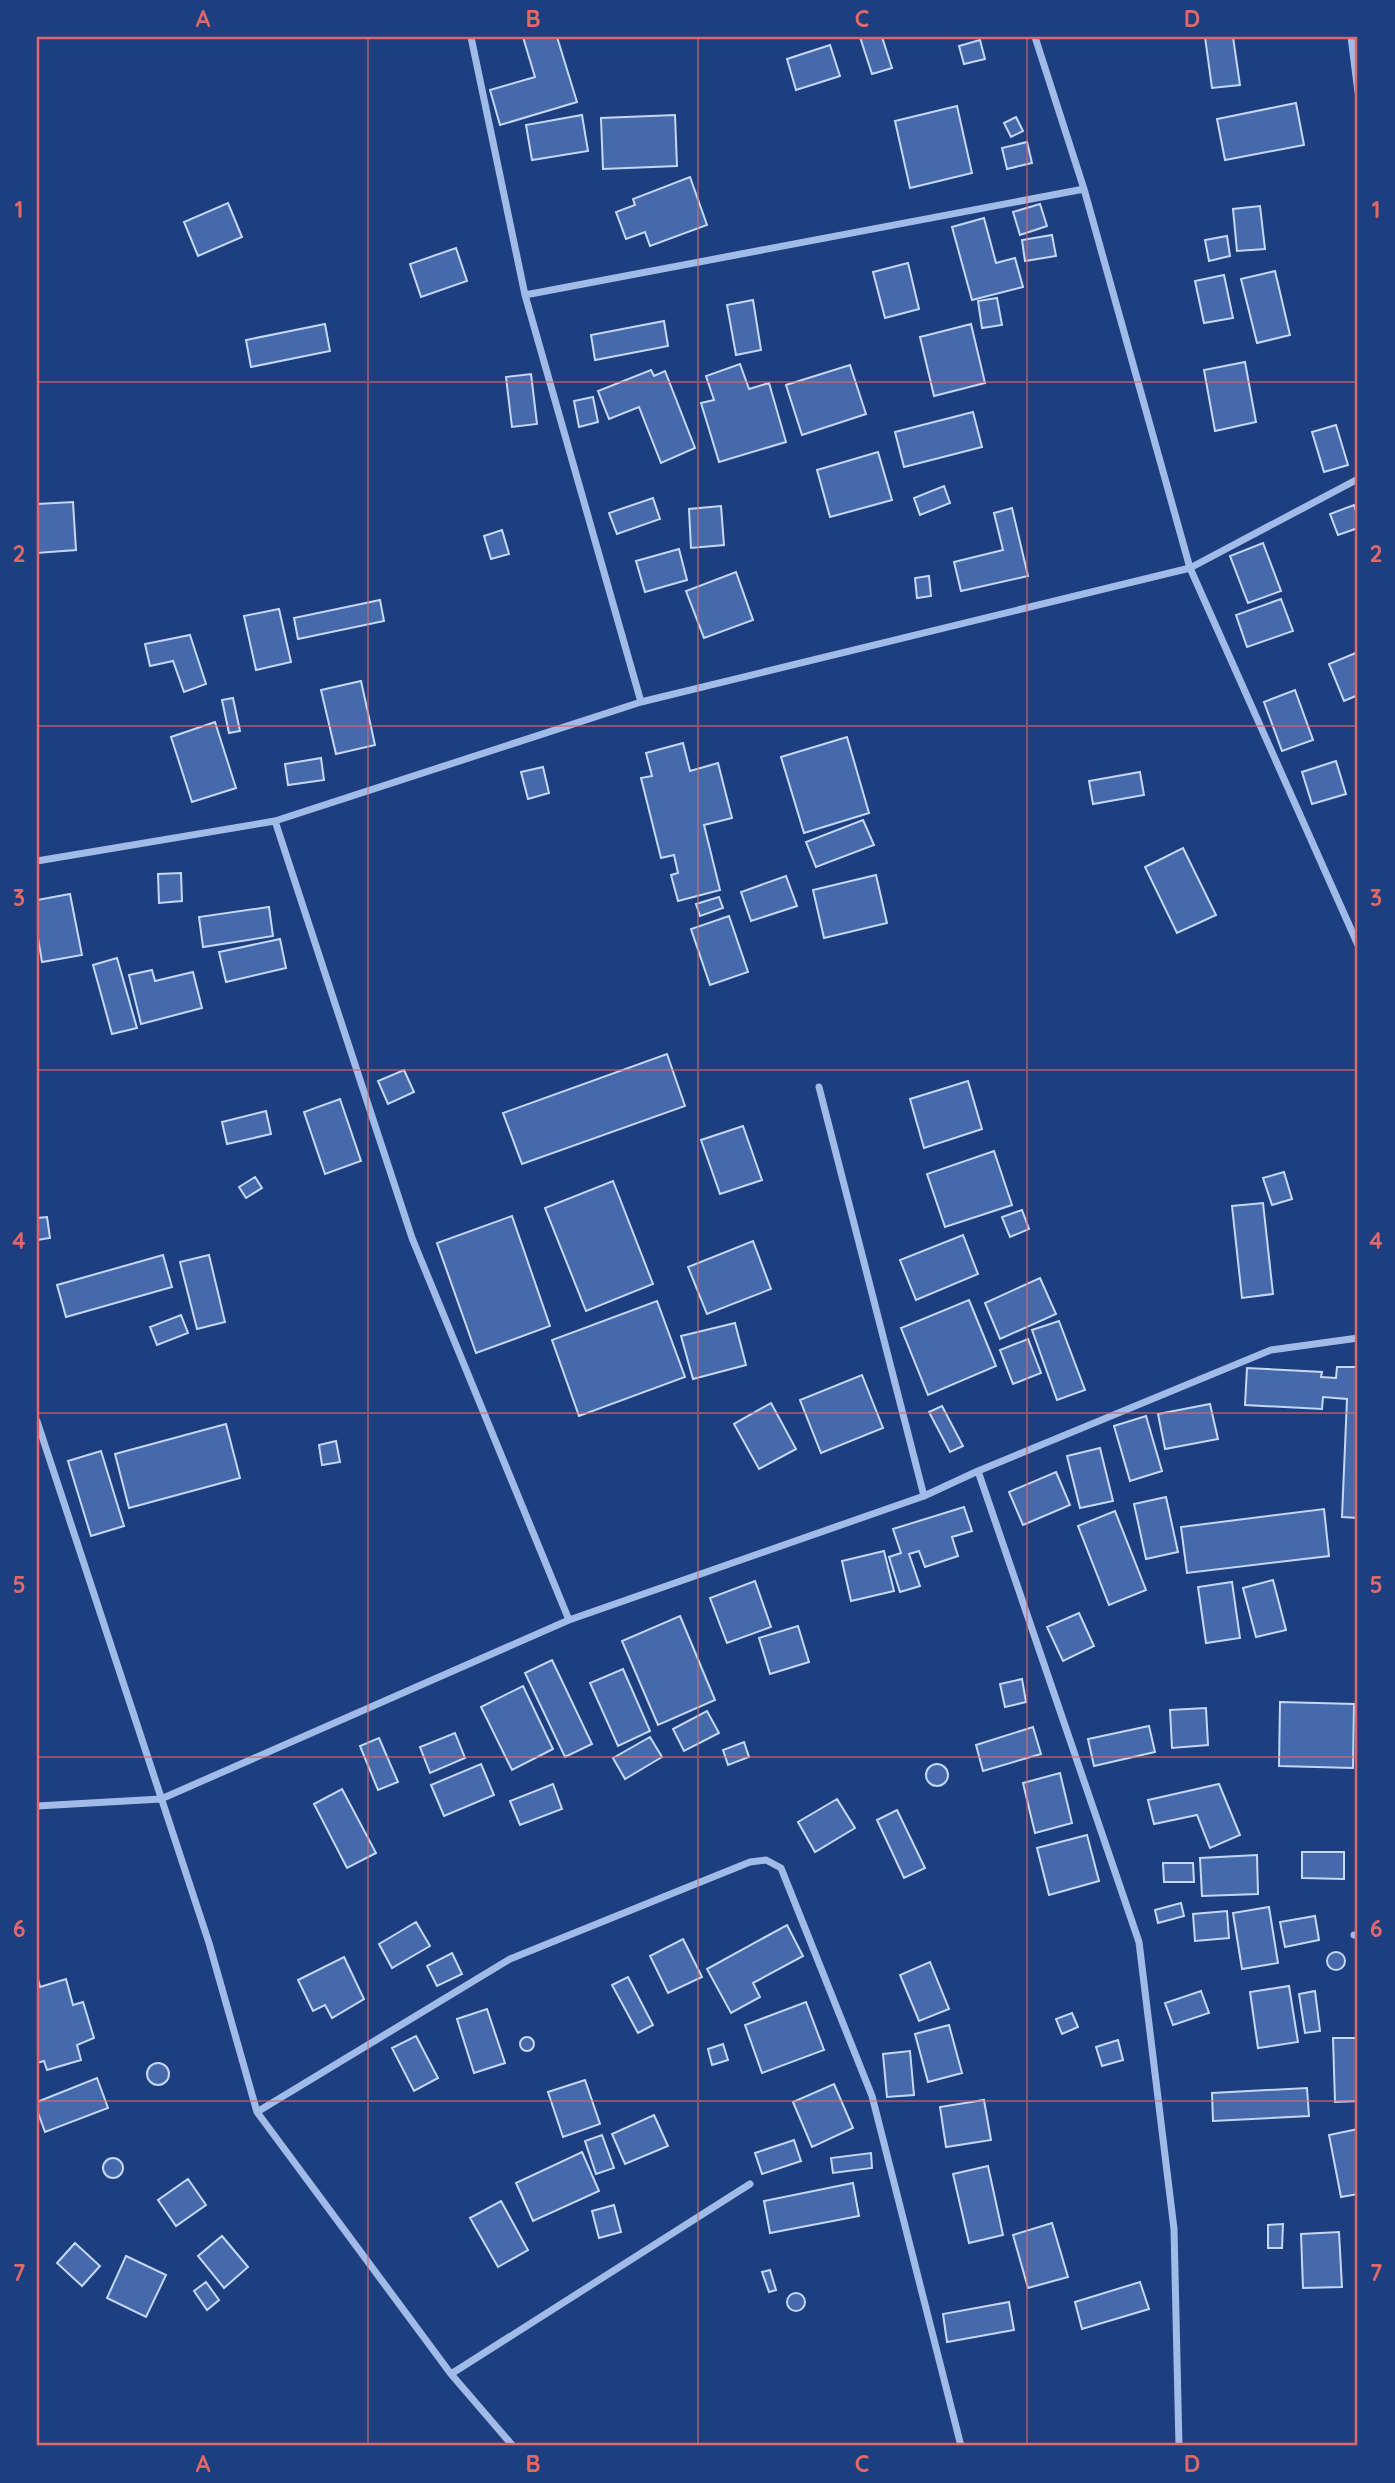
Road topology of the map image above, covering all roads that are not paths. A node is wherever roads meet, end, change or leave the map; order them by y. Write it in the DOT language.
graph roads {
  1 [pos="471,37"];
  2 [pos="1035,37"];
  3 [pos="1351,37"];
  4 [pos="1358,92"];
  5 [pos="1084,189"];
  6 [pos="525,295"];
  7 [pos="1358,479"];
  8 [pos="1190,568"];
  9 [pos="641,702"];
  10 [pos="275,821"];
  11 [pos="37,861"];
  12 [pos="1358,945"];
  13 [pos="819,1087"];
  14 [pos="1358,1338"];
  15 [pos="37,1421"];
  16 [pos="978,1471"];
  17 [pos="924,1496"];
  18 [pos="569,1620"];
  19 [pos="161,1799"];
  20 [pos="37,1806"];
  21 [pos="257,2112"];
  22 [pos="750,2183"];
  23 [pos="451,2374"];
  24 [pos="513,2446"];
  25 [pos="961,2446"];
  26 [pos="1179,2446"];
  1 -- 6 [label="street"];
  2 -- 5 [label="street"];
  3 -- 4 [label="street"];
  5 -- 6 [label="street"];
  5 -- 8 [label="street"];
  6 -- 9 [label="street"];
  7 -- 8 [label="street"];
  8 -- 9 [label="street"];
  8 -- 12 [label="street"];
  9 -- 10 [label="street"];
  10 -- 11 [label="street"];
  10 -- 18 [label="street"];
  13 -- 17 [label="street"];
  14 -- 16 [label="street"];
  15 -- 19 [label="street"];
  16 -- 17 [label="street"];
  16 -- 26 [label="street"];
  17 -- 18 [label="street"];
  18 -- 19 [label="street"];
  19 -- 20 [label="street"];
  19 -- 21 [label="street"];
  21 -- 23 [label="street"];
  21 -- 25 [label="street"];
  22 -- 23 [label="street"];
  23 -- 24 [label="street"];
}
